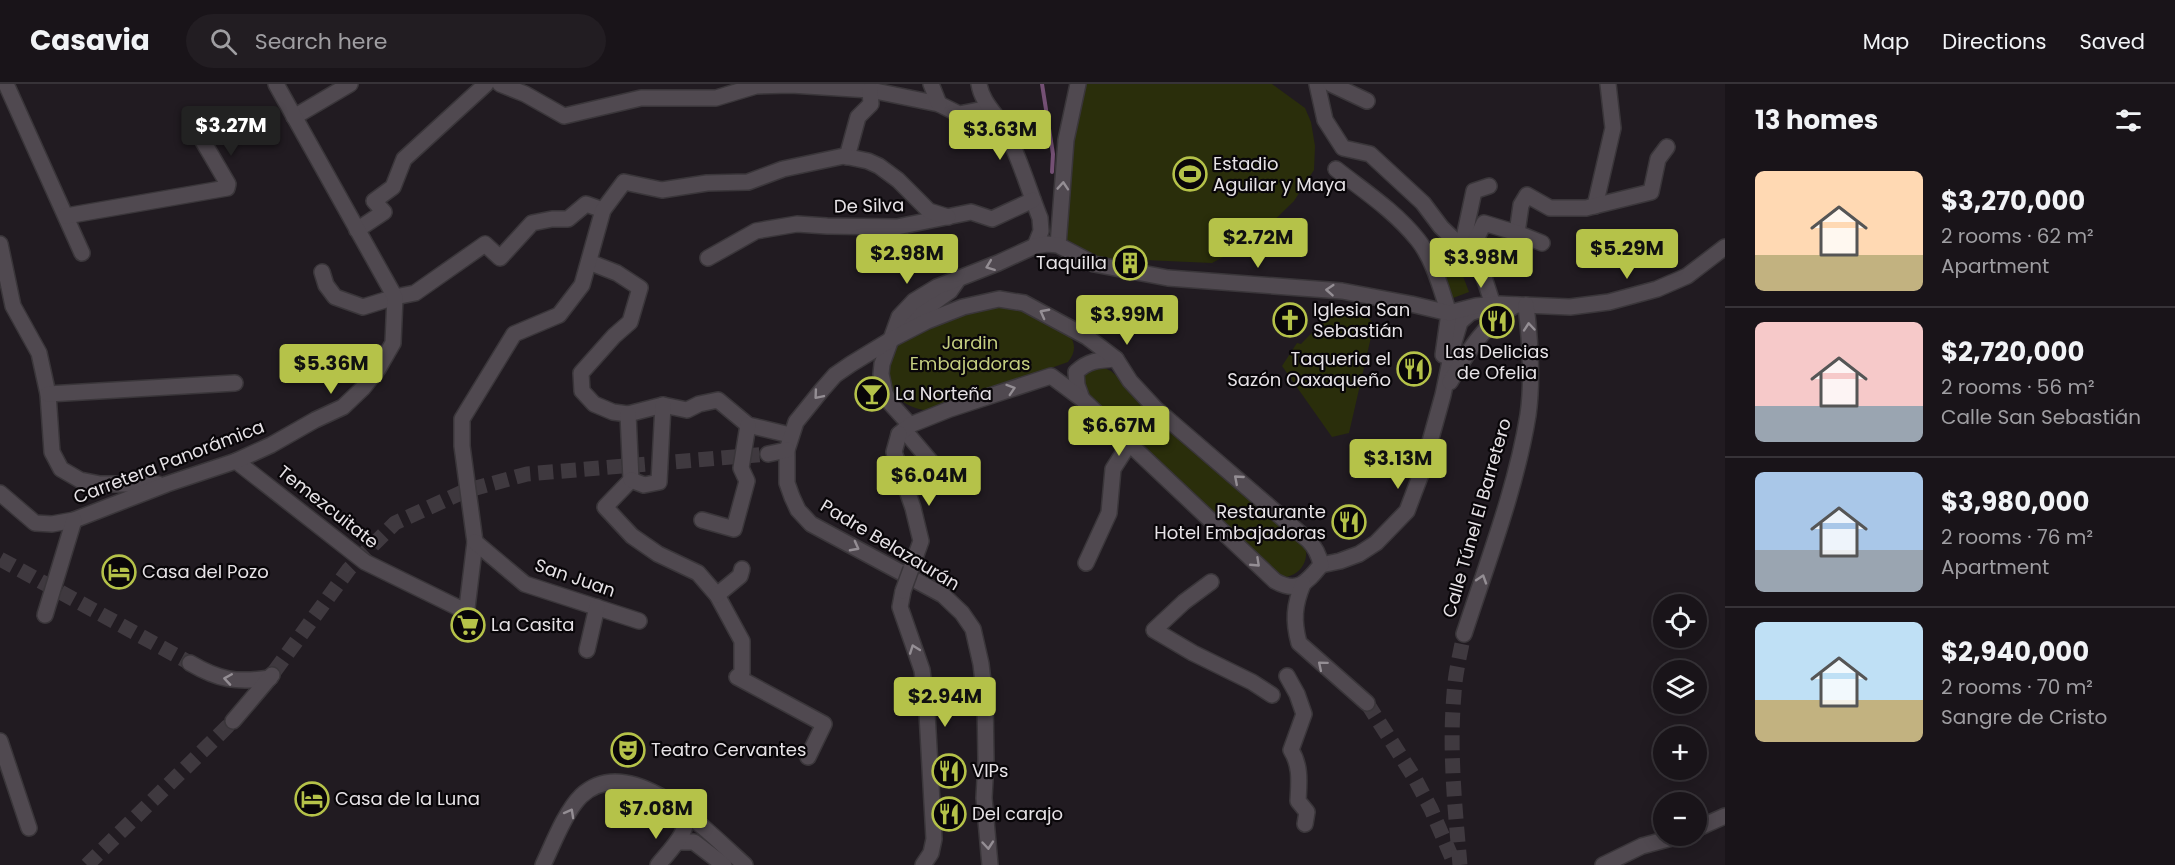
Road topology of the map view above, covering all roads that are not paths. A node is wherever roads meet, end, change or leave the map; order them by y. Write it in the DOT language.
graph roads {
  1 [pos="6,84"];
  2 [pos="276,84"];
  3 [pos="350,84"];
  4 [pos="486,84"];
  5 [pos="500,84"];
  6 [pos="931,84"];
  7 [pos="979,84"];
  8 [pos="1078,84"];
  9 [pos="1317,84"];
  10 [pos="1331,84"];
  11 [pos="1608,84"];
  12 [pos="757,85"];
  13 [pos="870,90"];
  14 [pos="1367,101"];
  15 [pos="939,104"];
  16 [pos="989,108"];
  17 [pos="294,117"];
  18 [pos="197,131"];
  19 [pos="1667,147"];
  20 [pos="848,157"];
  21 [pos="1336,169"];
  22 [pos="1489,186"];
  23 [pos="1033,200"];
  24 [pos="1595,206"];
  25 [pos="603,210"];
  26 [pos="66,216"];
  27 [pos="948,217"];
  28 [pos="357,230"];
  29 [pos="1517,233"];
  30 [pos="1542,243"];
  31 [pos="0,244"];
  32 [pos="1058,245"];
  33 [pos="1035,246"];
  34 [pos="1725,248"];
  35 [pos="1466,250"];
  36 [pos="82,253"];
  37 [pos="708,258"];
  38 [pos="589,262"];
  39 [pos="322,272"];
  40 [pos="395,297"];
  41 [pos="1493,305"];
  42 [pos="1522,305"];
  43 [pos="1449,314"];
  44 [pos="893,335"];
  45 [pos="1087,337"];
  46 [pos="861,357"];
  47 [pos="1116,359"];
  48 [pos="1051,376"];
  49 [pos="235,382"];
  50 [pos="48,394"];
  51 [pos="1443,395"];
  52 [pos="1082,399"];
  53 [pos="663,405"];
  54 [pos="628,414"];
  55 [pos="748,425"];
  56 [pos="904,430"];
  57 [pos="788,443"];
  58 [pos="1130,444"];
  59 [pos="768,454"];
  60 [pos="236,461"];
  61 [pos="943,476"];
  62 [pos="631,480"];
  63 [pos="167,484"];
  64 [pos="0,494"];
  65 [pos="74,520"];
  66 [pos="702,520"];
  67 [pos="475,542"];
  68 [pos="1086,563"];
  69 [pos="1321,565"];
  70 [pos="742,569"];
  71 [pos="1211,582"];
  72 [pos="1303,584"];
  73 [pos="717,595"];
  74 [pos="597,607"];
  75 [pos="45,615"];
  76 [pos="639,621"];
  77 [pos="1464,634"];
  78 [pos="587,650"];
  79 [pos="190,663"];
  80 [pos="1287,676"];
  81 [pos="1272,695"];
  82 [pos="1367,703"];
  83 [pos="233,721"];
  84 [pos="0,741"];
  85 [pos="808,757"];
  86 [pos="683,811"];
  87 [pos="1725,816"];
  88 [pos="1305,824"];
  89 [pos="1707,825"];
  90 [pos="29,828"];
  91 [pos="678,842"];
  92 [pos="1653,843"];
  93 [pos="926,859"];
  94 [pos="543,865"];
  95 [pos="658,865"];
  96 [pos="724,865"];
  97 [pos="745,865"];
  98 [pos="990,865"];
  99 [pos="1603,865"];
  1 -- 26 [label="street"];
  2 -- 17 [label="street"];
  3 -- 17 [label="street"];
  4 -- 28 [label="street"];
  5 -- 12 [label="street"];
  6 -- 15 [label="street"];
  7 -- 16 [label="street"];
  32 -- 8 [label="street, one-way"];
  9 -- 35 [label="street"];
  10 -- 14 [label="street"];
  11 -- 24 [label="street"];
  12 -- 13 [label="street"];
  13 -- 15 [label="street"];
  13 -- 20 [label="street"];
  15 -- 16 [label="street"];
  16 -- 23 [label="street"];
  17 -- 28 [label="street"];
  18 -- 26 [label="street"];
  19 -- 24 [label="street"];
  20 -- 25 [label="street"];
  20 -- 27 [label="street"];
  21 -- 43 [label="street"];
  22 -- 35 [label="street"];
  23 -- 27 [label="street, De Silva"];
  23 -- 33 [label="street"];
  24 -- 29 [label="street"];
  25 -- 38 [label="street"];
  25 -- 40 [label="street"];
  26 -- 36 [label="street"];
  27 -- 37 [label="street, De Silva"];
  28 -- 40 [label="street"];
  29 -- 30 [label="street"];
  29 -- 35 [label="street"];
  31 -- 50 [label="street"];
  32 -- 33 [label="street"];
  43 -- 32 [label="street, one-way"];
  33 -- 44 [label="street, one-way"];
  34 -- 42 [label="street"];
  35 -- 41 [label="street"];
  38 -- 54 [label="street"];
  38 -- 67 [label="street"];
  39 -- 40 [label="street"];
  40 -- 60 [label="street, Carretera Panorámica"];
  41 -- 42 [label="street"];
  41 -- 43 [label="street"];
  41 -- 51 [label="street"];
  42 -- 51 [label="street"];
  77 -- 42 [label="street, Calle Túnel El Barretero, one-way"];
  43 -- 51 [label="street"];
  45 -- 44 [label="street, one-way"];
  44 -- 46 [label="street"];
  44 -- 56 [label="street"];
  45 -- 47 [label="street"];
  45 -- 48 [label="street"];
  46 -- 56 [label="street"];
  46 -- 57 [label="street, one-way"];
  47 -- 52 [label="street"];
  69 -- 47 [label="street, one-way"];
  48 -- 52 [label="street"];
  56 -- 48 [label="street, one-way"];
  49 -- 50 [label="street"];
  50 -- 63 [label="street"];
  51 -- 69 [label="street"];
  52 -- 58 [label="street"];
  53 -- 54 [label="street"];
  53 -- 55 [label="street"];
  53 -- 62 [label="street"];
  54 -- 62 [label="street"];
  55 -- 57 [label="street"];
  55 -- 66 [label="street"];
  56 -- 61 [label="street"];
  93 -- 56 [label="street, one-way, bridge"];
  57 -- 59 [label="street"];
  57 -- 98 [label="street, Padre Belazaurán, one-way"];
  58 -- 68 [label="street"];
  58 -- 72 [label="street, one-way"];
  60 -- 63 [label="street, Carretera Panorámica"];
  60 -- 67 [label="street, Temezcuitate"];
  62 -- 73 [label="street"];
  63 -- 65 [label="street, Carretera Panorámica"];
  64 -- 65 [label="street, Carretera Panorámica"];
  65 -- 75 [label="street"];
  67 -- 74 [label="street, San Juan"];
  69 -- 72 [label="street"];
  70 -- 73 [label="street"];
  71 -- 81 [label="street"];
  82 -- 72 [label="street, one-way"];
  73 -- 85 [label="street"];
  74 -- 76 [label="street, San Juan"];
  74 -- 78 [label="street"];
  83 -- 79 [label="street, one-way"];
  80 -- 88 [label="street"];
  84 -- 90 [label="street"];
  86 -- 91 [label="street"];
  94 -- 86 [label="street, one-way"];
  86 -- 97 [label="street"];
  87 -- 89 [label="street"];
  91 -- 95 [label="street"];
  91 -- 96 [label="street"];
  92 -- 99 [label="street"];
}
